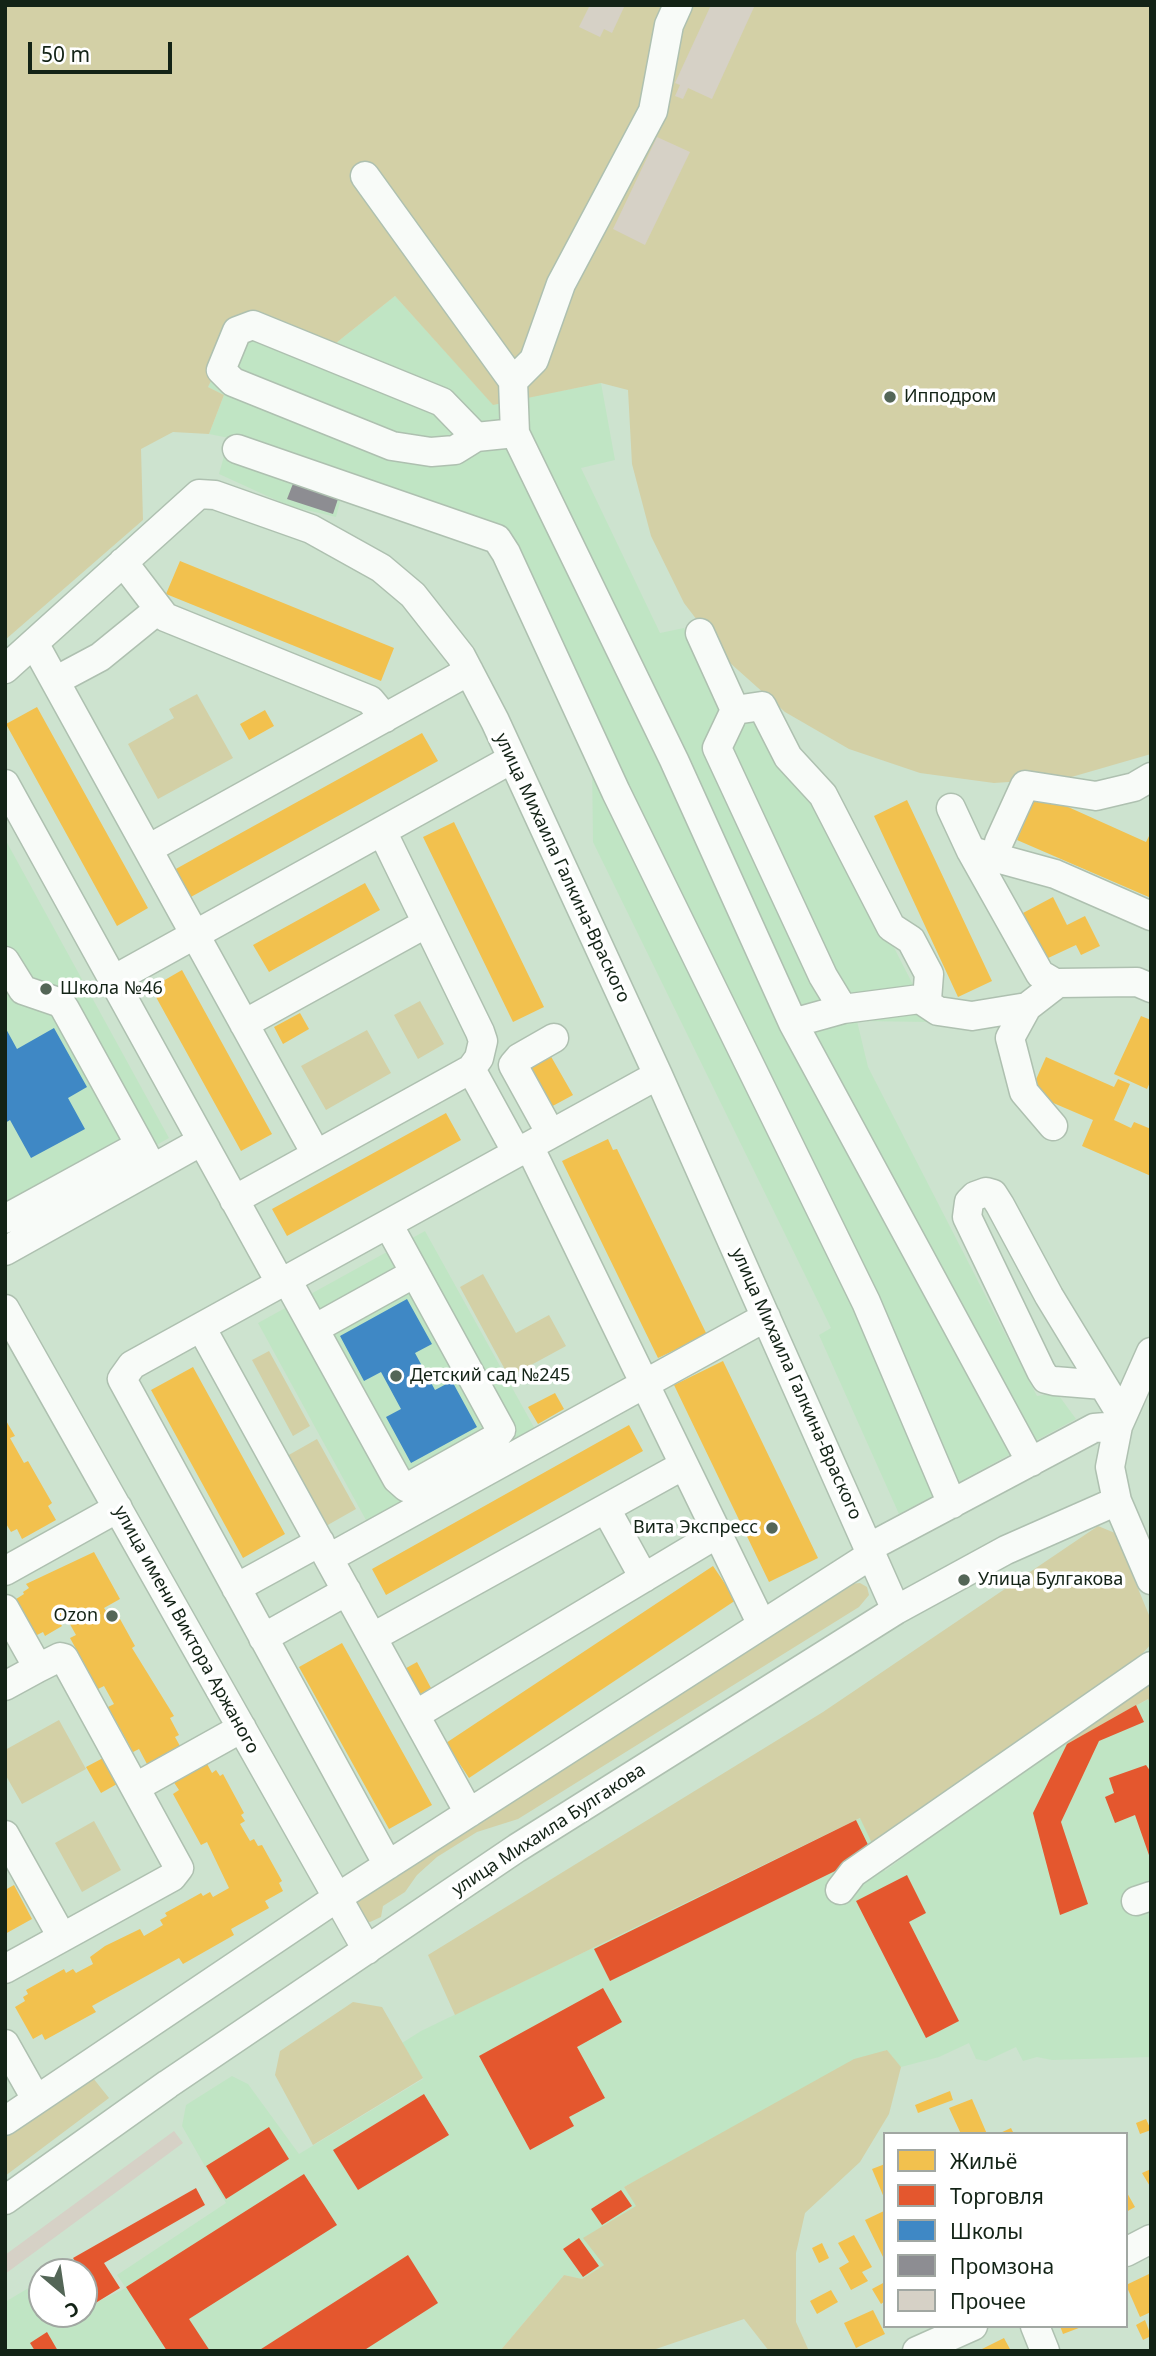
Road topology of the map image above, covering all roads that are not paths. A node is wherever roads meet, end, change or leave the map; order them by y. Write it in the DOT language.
graph roads {
  1 [pos="678,5"];
  2 [pos="365,176"];
  3 [pos="513,380"];
  4 [pos="515,433"];
  5 [pos="476,437"];
  6 [pos="237,449"];
  7 [pos="123,562"];
  8 [pos="159,608"];
  9 [pos="700,633"];
  10 [pos="34,643"];
  11 [pos="5,670"];
  12 [pos="469,671"];
  13 [pos="55,681"];
  14 [pos="735,710"];
  15 [pos="385,718"];
  16 [pos="513,760"];
  17 [pos="1145,783"];
  18 [pos="5,784"];
  19 [pos="951,808"];
  20 [pos="382,831"];
  21 [pos="999,842"];
  22 [pos="148,849"];
  23 [pos="971,851"];
  24 [pos="1151,916"];
  25 [pos="427,923"];
  26 [pos="195,935"];
  27 [pos="5,961"];
  28 [pos="113,980"];
  29 [pos="1149,982"];
  30 [pos="1057,984"];
  31 [pos="927,1000"];
  32 [pos="1027,1007"];
  33 [pos="843,1009"];
  34 [pos="793,1023"];
  35 [pos="244,1024"];
  36 [pos="554,1038"];
  37 [pos="471,1069"];
  38 [pos="658,1075"];
  39 [pos="1053,1126"];
  40 [pos="202,1141"];
  41 [pos="533,1144"];
  42 [pos="316,1154"];
  43 [pos="147,1157"];
  44 [pos="234,1199"];
  45 [pos="5,1219"];
  46 [pos="388,1224"];
  47 [pos="5,1251"];
  48 [pos="415,1273"];
  49 [pos="284,1282"];
  50 [pos="5,1310"];
  51 [pos="766,1317"];
  52 [pos="201,1327"];
  53 [pos="314,1329"];
  54 [pos="1151,1352"];
  55 [pos="645,1384"];
  56 [pos="1103,1385"];
  57 [pos="1120,1421"];
  58 [pos="1031,1462"];
  59 [pos="684,1465"];
  60 [pos="1117,1501"];
  61 [pos="952,1504"];
  62 [pos="118,1508"];
  63 [pos="606,1508"];
  64 [pos="717,1534"];
  65 [pos="324,1550"];
  66 [pos="870,1552"];
  67 [pos="5,1571"];
  68 [pos="644,1578"];
  69 [pos="1151,1580"];
  70 [pos="236,1588"];
  71 [pos="347,1591"];
  72 [pos="5,1609"];
  73 [pos="896,1610"];
  74 [pos="762,1625"];
  75 [pos="373,1637"];
  76 [pos="263,1638"];
  77 [pos="1151,1666"];
  78 [pos="38,1668"];
  79 [pos="5,1686"];
  80 [pos="415,1715"];
  81 [pos="242,1728"];
  82 [pos="136,1787"];
  83 [pos="470,1813"];
  84 [pos="5,1835"];
  85 [pos="388,1865"];
  86 [pos="839,1890"];
  87 [pos="338,1898"];
  88 [pos="62,1937"];
  89 [pos="367,1950"];
  90 [pos="5,1969"];
  91 [pos="5,2044"];
  92 [pos="36,2099"];
  93 [pos="5,2121"];
  94 [pos="5,2200"];
  95 [pos="1151,2239"];
  96 [pos="1128,2251"];
  97 [pos="969,2328"];
  98 [pos="1036,2328"];
  99 [pos="917,2351"];
  100 [pos="1045,2351"];
  1 -- 3 [label="street"];
  2 -- 3 [label="street"];
  3 -- 4 [label="street"];
  4 -- 5 [label="street"];
  4 -- 34 [label="street"];
  5 -- 5 [label="street"];
  6 -- 61 [label="street"];
  7 -- 8 [label="street"];
  7 -- 10 [label="street, улица Михаила Галкина-Враского"];
  7 -- 12 [label="street, улица Михаила Галкина-Враского"];
  8 -- 13 [label="street"];
  8 -- 15 [label="street"];
  9 -- 14 [label="street"];
  10 -- 11 [label="street, улица Михаила Галкина-Враского"];
  10 -- 13 [label="street"];
  12 -- 15 [label="street"];
  12 -- 16 [label="street, улица Михаила Галкина-Враского"];
  13 -- 22 [label="street"];
  14 -- 31 [label="street"];
  14 -- 33 [label="street"];
  15 -- 22 [label="street"];
  16 -- 20 [label="street"];
  16 -- 38 [label="street, улица Михаила Галкина-Враского"];
  17 -- 21 [label="street"];
  18 -- 28 [label="street"];
  19 -- 23 [label="street"];
  20 -- 25 [label="street"];
  20 -- 26 [label="street"];
  22 -- 26 [label="street"];
  23 -- 24 [label="street"];
  23 -- 30 [label="street"];
  25 -- 35 [label="street"];
  25 -- 37 [label="street"];
  26 -- 28 [label="street"];
  26 -- 35 [label="street"];
  27 -- 43 [label="street"];
  28 -- 40 [label="street"];
  29 -- 30 [label="street"];
  30 -- 32 [label="street"];
  31 -- 32 [label="street"];
  31 -- 33 [label="street"];
  32 -- 39 [label="street"];
  33 -- 34 [label="street"];
  34 -- 58 [label="street"];
  35 -- 42 [label="street"];
  36 -- 41 [label="street"];
  37 -- 41 [label="street"];
  37 -- 42 [label="street"];
  38 -- 41 [label="street"];
  38 -- 51 [label="street, улица Михаила Галкина-Враского"];
  40 -- 43 [label="street"];
  40 -- 44 [label="street"];
  41 -- 46 [label="street"];
  41 -- 55 [label="street"];
  42 -- 44 [label="street"];
  43 -- 45 [label="street"];
  43 -- 47 [label="street"];
  44 -- 49 [label="street"];
  46 -- 48 [label="street"];
  46 -- 49 [label="street"];
  48 -- 53 [label="street"];
  48 -- 53 [label="street"];
  49 -- 52 [label="street"];
  49 -- 53 [label="street"];
  50 -- 62 [label="street, улица имени Виктора Аржаного"];
  51 -- 55 [label="street"];
  51 -- 66 [label="street, улица Михаила Галкина-Враского"];
  52 -- 65 [label="street"];
  52 -- 70 [label="street"];
  54 -- 57 [label="street"];
  55 -- 59 [label="street"];
  55 -- 65 [label="street"];
  56 -- 56 [label="street"];
  56 -- 57 [label="street"];
  57 -- 58 [label="street"];
  57 -- 60 [label="street"];
  58 -- 61 [label="street"];
  59 -- 63 [label="street"];
  59 -- 64 [label="street"];
  60 -- 69 [label="street"];
  60 -- 73 [label="street, улица Михаила Булгакова"];
  61 -- 66 [label="street"];
  62 -- 67 [label="street"];
  62 -- 81 [label="street, улица имени Виктора Аржаного"];
  63 -- 68 [label="street"];
  63 -- 75 [label="street"];
  64 -- 68 [label="street"];
  64 -- 74 [label="street"];
  65 -- 70 [label="street"];
  65 -- 71 [label="street"];
  66 -- 73 [label="street, улица Михаила Галкина-Враского"];
  66 -- 74 [label="street"];
  68 -- 80 [label="street"];
  70 -- 76 [label="street"];
  71 -- 75 [label="street"];
  71 -- 76 [label="street"];
  72 -- 78 [label="street"];
  73 -- 89 [label="street, улица Михаила Булгакова"];
  74 -- 83 [label="street"];
  75 -- 80 [label="street"];
  76 -- 85 [label="street"];
  77 -- 86 [label="street"];
  78 -- 79 [label="street"];
  78 -- 82 [label="street"];
  80 -- 83 [label="street"];
  81 -- 82 [label="street"];
  81 -- 87 [label="street, улица имени Виктора Аржаного"];
  82 -- 88 [label="street"];
  83 -- 85 [label="street"];
  84 -- 88 [label="street"];
  85 -- 87 [label="street"];
  87 -- 89 [label="street, улица имени Виктора Аржаного"];
  87 -- 92 [label="street"];
  88 -- 90 [label="street"];
  89 -- 94 [label="street, улица Михаила Булгакова"];
  91 -- 92 [label="street"];
  92 -- 93 [label="street"];
  95 -- 96 [label="street"];
  97 -- 99 [label="street"];
  98 -- 100 [label="street"];
}
